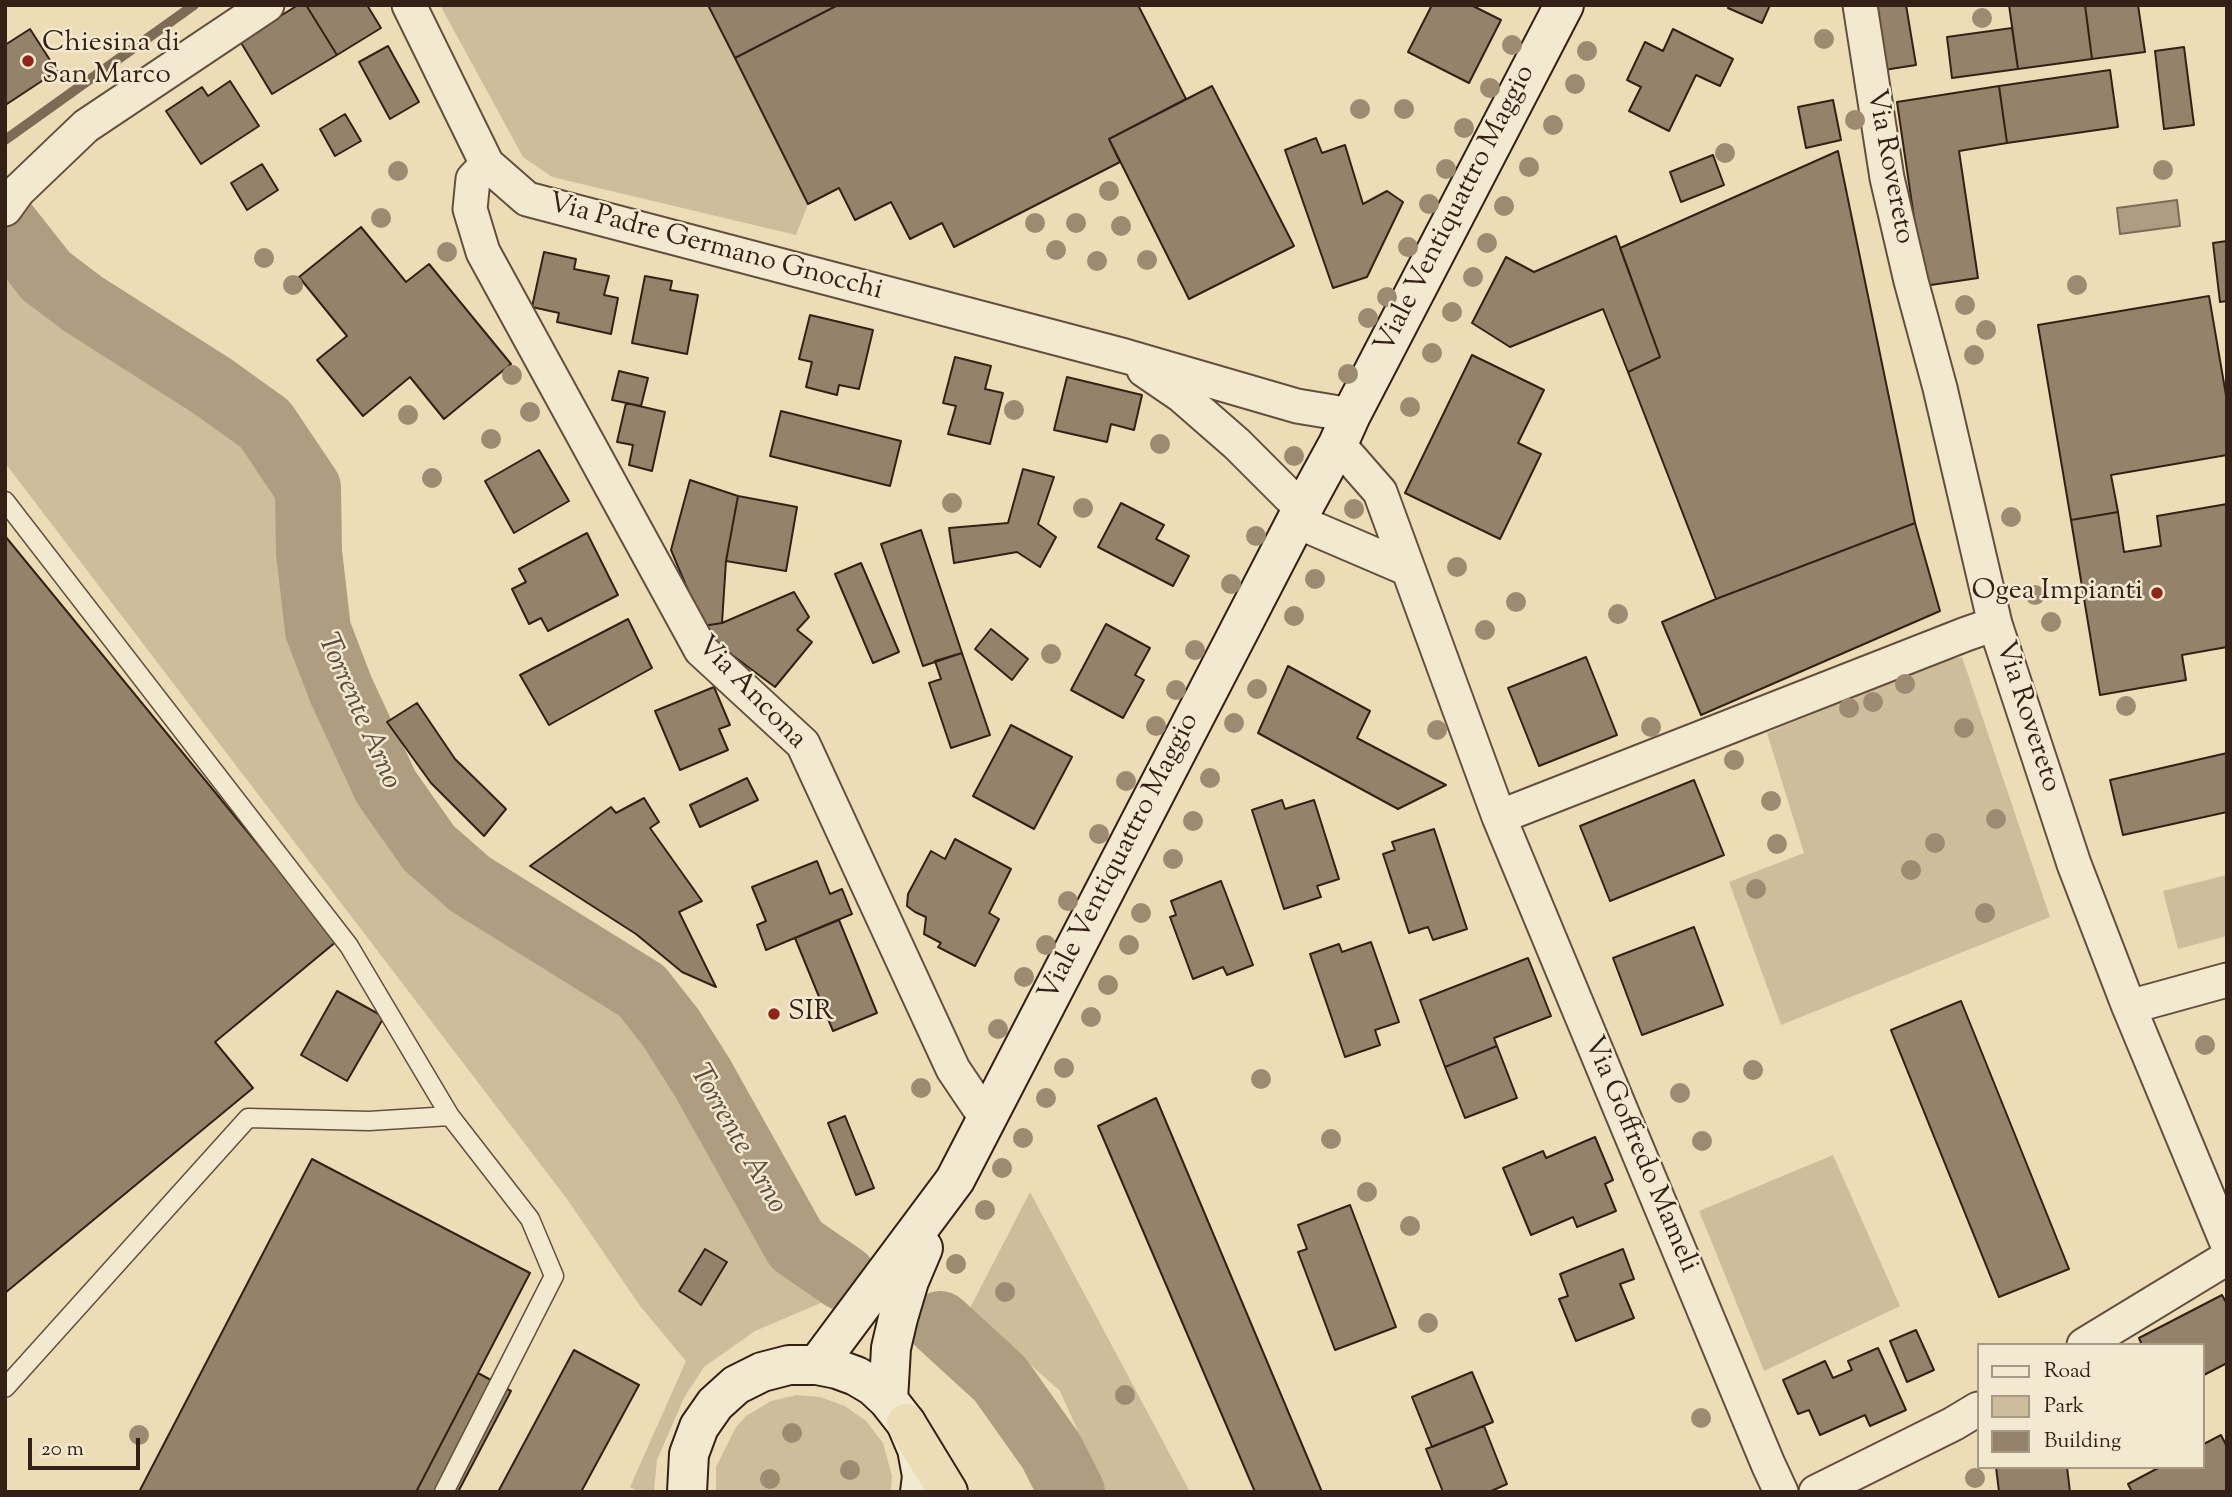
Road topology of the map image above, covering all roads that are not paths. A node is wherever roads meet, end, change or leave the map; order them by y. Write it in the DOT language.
graph roads {
  1 [pos="267,5"];
  2 [pos="408,5"];
  3 [pos="1564,5"];
  4 [pos="1860,5"];
  5 [pos="487,164"];
  6 [pos="12,200"];
  7 [pos="1125,356"];
  8 [pos="1345,430"];
  9 [pos="5,501"];
  10 [pos="1299,515"];
  11 [pos="1408,569"];
  12 [pos="1995,624"];
  13 [pos="1499,817"];
  14 [pos="2227,980"];
  15 [pos="2129,1007"];
  16 [pos="450,1116"];
  17 [pos="986,1118"];
  18 [pos="946,1194"];
  19 [pos="2227,1243"];
  20 [pos="2227,1258"];
  21 [pos="2087,1343"];
  22 [pos="817,1365"];
  23 [pos="5,1388"];
  24 [pos="1976,1410"];
  25 [pos="897,1411"];
  26 [pos="444,1492"];
  27 [pos="687,1492"];
  28 [pos="920,1492"];
  29 [pos="948,1492"];
  30 [pos="1782,1492"];
  31 [pos="1816,1492"];
  1 -- 6 [label="street"];
  2 -- 5 [label="street, Via Padre Germano Gnocchi"];
  3 -- 8 [label="main road, Viale Ventiquattro Maggio"];
  4 -- 12 [label="street, Via Rovereto"];
  5 -- 7 [label="street, Via Padre Germano Gnocchi"];
  5 -- 17 [label="street, Via Ancona"];
  7 -- 8 [label="street, Via Padre Germano Gnocchi"];
  7 -- 10 [label="street, Via Padre Germano Gnocchi"];
  8 -- 10 [label="main road, Viale Ventiquattro Maggio"];
  8 -- 11 [label="street, Via Goffredo Mameli"];
  9 -- 16 [label="lane"];
  10 -- 11 [label="street"];
  10 -- 17 [label="main road, Viale Ventiquattro Maggio"];
  11 -- 13 [label="street, Via Goffredo Mameli"];
  12 -- 13 [label="street"];
  12 -- 15 [label="street, Via Rovereto"];
  13 -- 30 [label="street, Via Goffredo Mameli"];
  14 -- 15 [label="street"];
  15 -- 19 [label="street, Via Rovereto"];
  16 -- 23 [label="lane"];
  16 -- 26 [label="lane"];
  17 -- 18 [label="main road, Viale Ventiquattro Maggio"];
  18 -- 22 [label="main road, Viale Ventiquattro Maggio"];
  18 -- 25 [label="main road, Viale Ventiquattro Maggio"];
  20 -- 21 [label="street"];
  22 -- 25 [label="main road"];
  22 -- 27 [label="main road"];
  24 -- 31 [label="street"];
  25 -- 28 [label="main road, Viale Ventiquattro Maggio"];
  25 -- 29 [label="highway"];
}
